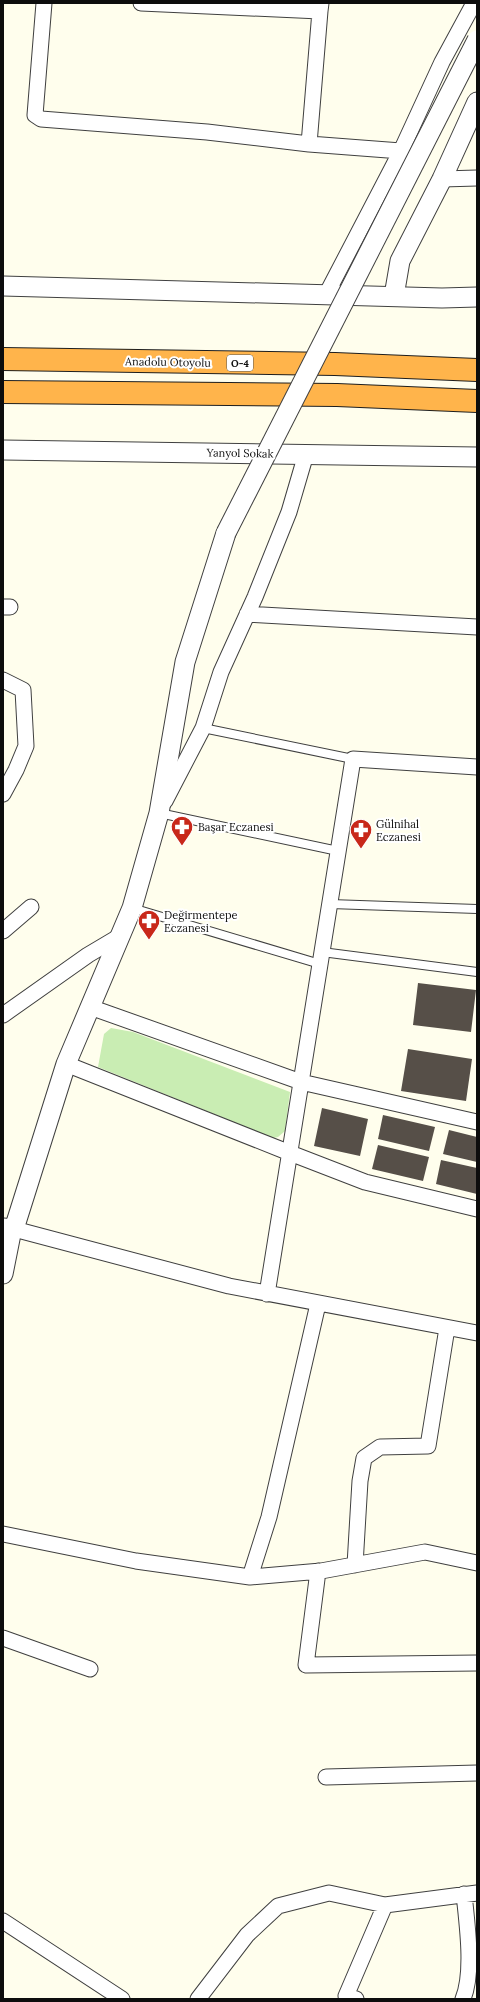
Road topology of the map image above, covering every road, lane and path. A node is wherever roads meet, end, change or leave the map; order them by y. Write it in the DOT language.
graph roads {
  1 [pos="44,3"];
  2 [pos="141,3"];
  3 [pos="474,3"];
  4 [pos="320,7"];
  5 [pos="477,40"];
  6 [pos="477,102"];
  7 [pos="309,144"];
  8 [pos="401,151"];
  9 [pos="477,178"];
  10 [pos="442,179"];
  11 [pos="3,286"];
  12 [pos="326,295"];
  13 [pos="394,296"];
  14 [pos="477,297"];
  15 [pos="3,359"];
  16 [pos="477,370"];
  17 [pos="3,392"];
  18 [pos="477,401"];
  19 [pos="3,450"];
  20 [pos="306,454"];
  21 [pos="477,457"];
  22 [pos="247,614"];
  23 [pos="477,627"];
  24 [pos="3,680"];
  25 [pos="203,728"];
  26 [pos="353,759"];
  27 [pos="477,767"];
  28 [pos="3,794"];
  29 [pos="159,812"];
  30 [pos="338,851"];
  31 [pos="330,904"];
  32 [pos="31,907"];
  33 [pos="132,908"];
  34 [pos="477,909"];
  35 [pos="3,930"];
  36 [pos="120,936"];
  37 [pos="321,958"];
  38 [pos="477,972"];
  39 [pos="90,1007"];
  40 [pos="3,1015"];
  41 [pos="66,1064"];
  42 [pos="301,1082"];
  43 [pos="477,1122"];
  44 [pos="290,1154"];
  45 [pos="477,1209"];
  46 [pos="10,1229"];
  47 [pos="3,1274"];
  48 [pos="267,1294"];
  49 [pos="318,1304"];
  50 [pos="447,1328"];
  51 [pos="477,1333"];
  52 [pos="3,1534"];
  53 [pos="477,1563"];
  54 [pos="355,1565"];
  55 [pos="318,1571"];
  56 [pos="250,1577"];
  57 [pos="3,1638"];
  58 [pos="477,1662"];
  59 [pos="90,1669"];
  60 [pos="477,1773"];
  61 [pos="326,1777"];
  62 [pos="470,1894"];
  63 [pos="385,1905"];
  64 [pos="3,1921"];
  65 [pos="349,1998"];
  66 [pos="122,1999"];
  67 [pos="198,1999"];
  68 [pos="463,1999"];
  1 -- 7 [label="street"];
  2 -- 4 [label="street"];
  3 -- 8 [label="street"];
  4 -- 7 [label="street"];
  5 -- 29 [label="street, bridge"];
  6 -- 10 [label="street"];
  7 -- 8 [label="street"];
  8 -- 12 [label="street"];
  9 -- 10 [label="street"];
  10 -- 13 [label="street"];
  11 -- 12 [label="street"];
  12 -- 13 [label="street"];
  13 -- 14 [label="street"];
  15 -- 16 [label="highway, Anadolu Otoyolu / O-4"];
  17 -- 18 [label="highway"];
  19 -- 20 [label="street, Yanyol Sokak"];
  20 -- 21 [label="street, Yanyol Sokak"];
  20 -- 22 [label="street"];
  22 -- 23 [label="street"];
  22 -- 25 [label="street"];
  24 -- 28 [label="street"];
  25 -- 26 [label="lane"];
  25 -- 29 [label="street"];
  26 -- 27 [label="street"];
  26 -- 30 [label="street"];
  29 -- 30 [label="lane"];
  29 -- 33 [label="street"];
  30 -- 31 [label="street"];
  31 -- 34 [label="lane"];
  31 -- 37 [label="street"];
  32 -- 35 [label="street"];
  33 -- 36 [label="street"];
  33 -- 37 [label="lane"];
  36 -- 39 [label="street"];
  36 -- 40 [label="street"];
  37 -- 38 [label="lane"];
  37 -- 42 [label="street"];
  39 -- 41 [label="street"];
  39 -- 42 [label="street"];
  41 -- 44 [label="street"];
  41 -- 46 [label="street"];
  42 -- 43 [label="street"];
  42 -- 44 [label="street"];
  44 -- 45 [label="street"];
  44 -- 48 [label="street"];
  46 -- 47 [label="street"];
  46 -- 48 [label="street"];
  48 -- 49 [label="street"];
  49 -- 50 [label="street"];
  49 -- 56 [label="street"];
  50 -- 51 [label="street"];
  50 -- 54 [label="street"];
  52 -- 56 [label="street"];
  53 -- 54 [label="street"];
  54 -- 55 [label="street"];
  55 -- 56 [label="street"];
  55 -- 58 [label="street"];
  57 -- 59 [label="street"];
  60 -- 61 [label="street"];
  62 -- 63 [label="street"];
  62 -- 68 [label="street"];
  63 -- 65 [label="street"];
  63 -- 67 [label="street"];
  64 -- 66 [label="street"];
}
